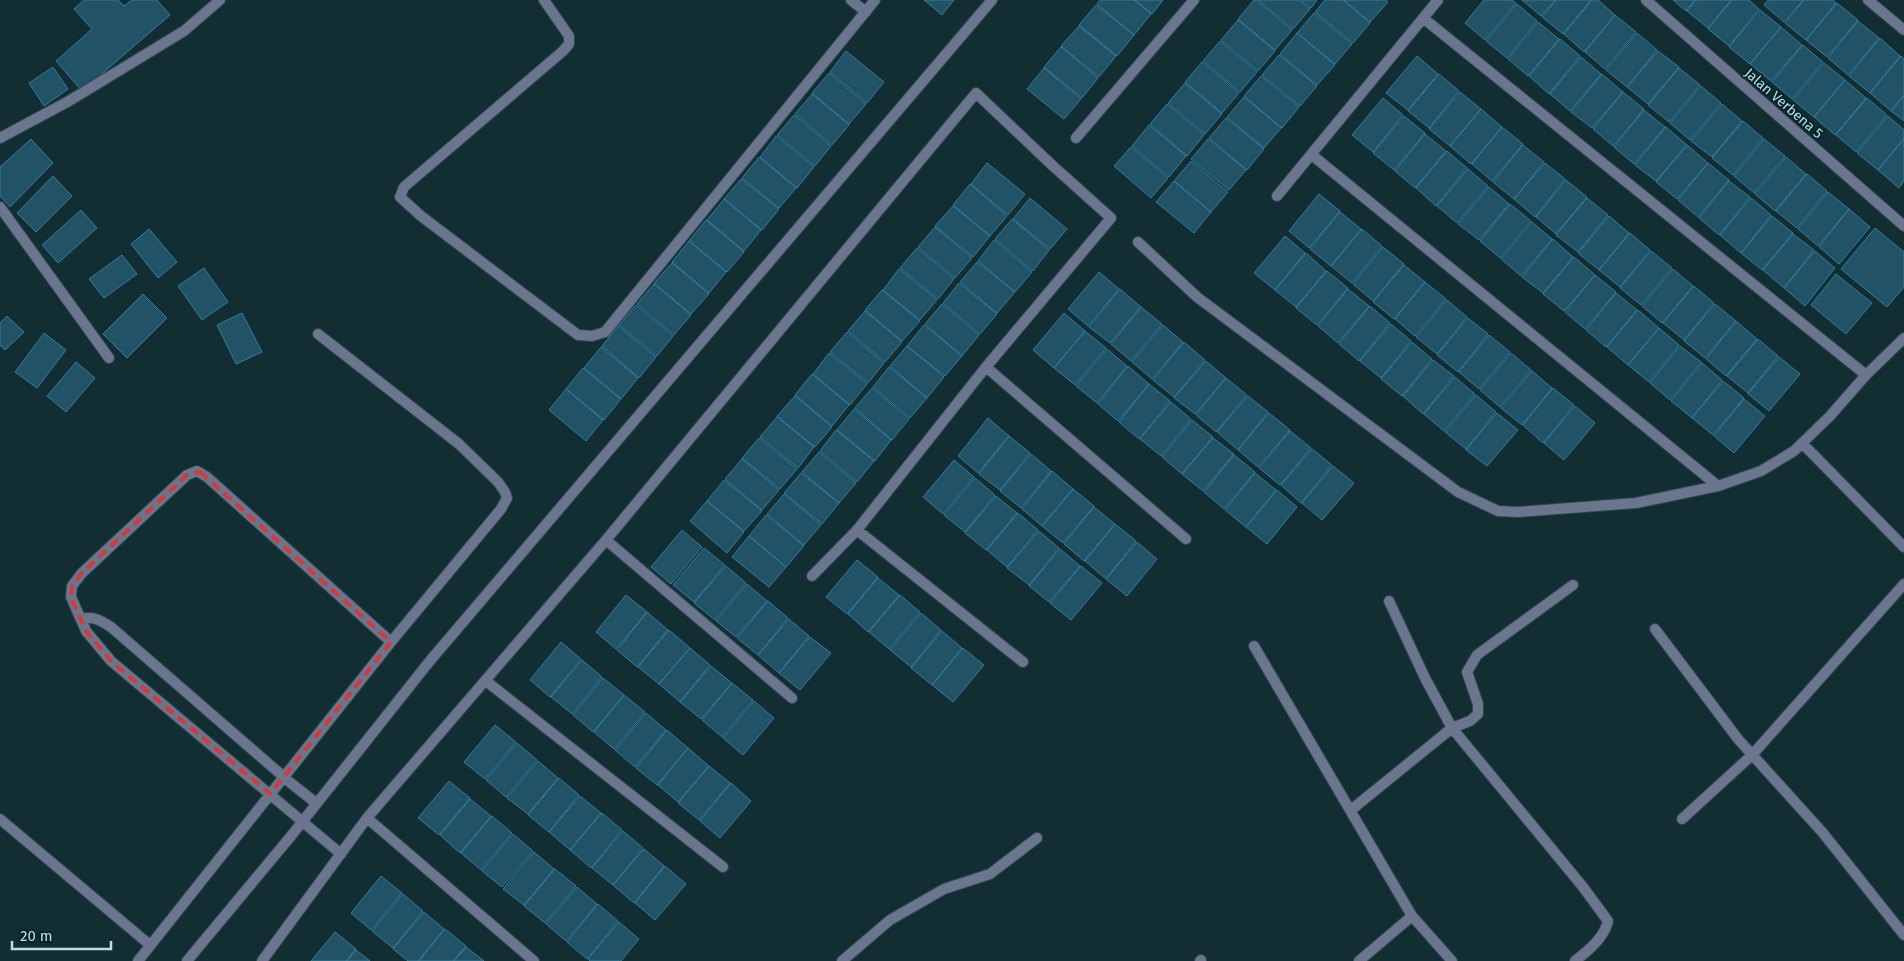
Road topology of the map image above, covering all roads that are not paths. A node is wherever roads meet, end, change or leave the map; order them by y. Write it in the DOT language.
graph roads {
  1 [pos="220,0"];
  2 [pos="544,0"];
  3 [pos="851,0"];
  4 [pos="875,0"];
  5 [pos="992,0"];
  6 [pos="1194,0"];
  7 [pos="1438,0"];
  8 [pos="1646,0"];
  9 [pos="1868,0"];
  10 [pos="866,12"];
  11 [pos="1423,18"];
  12 [pos="1904,30"];
  13 [pos="0,138"];
  14 [pos="1076,138"];
  15 [pos="1312,156"];
  16 [pos="1277,196"];
  17 [pos="0,207"];
  18 [pos="1904,226"];
  19 [pos="1138,242"];
  20 [pos="318,334"];
  21 [pos="1902,344"];
  22 [pos="109,358"];
  23 [pos="986,367"];
  24 [pos="1866,375"];
  25 [pos="1802,444"];
  26 [pos="1718,486"];
  27 [pos="857,530"];
  28 [pos="1186,539"];
  29 [pos="606,540"];
  30 [pos="1904,548"];
  31 [pos="812,576"];
  32 [pos="1904,584"];
  33 [pos="1572,585"];
  34 [pos="1389,601"];
  35 [pos="81,619"];
  36 [pos="1655,629"];
  37 [pos="391,642"];
  38 [pos="1254,646"];
  39 [pos="1023,662"];
  40 [pos="486,681"];
  41 [pos="792,698"];
  42 [pos="1452,728"];
  43 [pos="1752,755"];
  44 [pos="284,776"];
  45 [pos="270,794"];
  46 [pos="316,803"];
  47 [pos="1351,810"];
  48 [pos="367,818"];
  49 [pos="0,819"];
  50 [pos="1682,819"];
  51 [pos="303,820"];
  52 [pos="1037,838"];
  53 [pos="341,854"];
  54 [pos="723,867"];
  55 [pos="1412,916"];
  56 [pos="1904,935"];
  57 [pos="150,945"];
  58 [pos="138,961"];
  59 [pos="187,961"];
  60 [pos="262,961"];
  61 [pos="534,961"];
  62 [pos="842,961"];
  63 [pos="1358,961"];
  64 [pos="1452,961"];
  65 [pos="1575,961"];
  1 -- 13 [label="street"];
  2 -- 10 [label="street"];
  3 -- 10 [label="street"];
  4 -- 10 [label="street"];
  5 -- 46 [label="street"];
  6 -- 14 [label="street"];
  7 -- 11 [label="street"];
  8 -- 18 [label="street, Jalan Verbena 5"];
  9 -- 12 [label="street"];
  11 -- 15 [label="street"];
  11 -- 24 [label="street"];
  15 -- 16 [label="street"];
  15 -- 26 [label="street"];
  17 -- 22 [label="street"];
  19 -- 26 [label="street"];
  20 -- 37 [label="street"];
  21 -- 24 [label="street"];
  23 -- 27 [label="street"];
  23 -- 28 [label="street"];
  23 -- 29 [label="street"];
  24 -- 25 [label="street"];
  25 -- 26 [label="street"];
  25 -- 30 [label="street"];
  27 -- 31 [label="street"];
  27 -- 39 [label="street"];
  29 -- 40 [label="street"];
  29 -- 41 [label="street"];
  32 -- 43 [label="street"];
  33 -- 42 [label="street"];
  34 -- 42 [label="street"];
  35 -- 37 [label="street"];
  35 -- 44 [label="street"];
  35 -- 45 [label="street"];
  36 -- 43 [label="street"];
  37 -- 44 [label="street"];
  38 -- 47 [label="street"];
  40 -- 48 [label="street"];
  40 -- 54 [label="street"];
  42 -- 47 [label="street"];
  42 -- 65 [label="street"];
  43 -- 50 [label="street"];
  43 -- 56 [label="street"];
  44 -- 45 [label="street"];
  44 -- 46 [label="street"];
  45 -- 51 [label="street"];
  45 -- 57 [label="street"];
  46 -- 51 [label="street"];
  47 -- 55 [label="street"];
  48 -- 53 [label="street"];
  48 -- 61 [label="street"];
  49 -- 57 [label="street"];
  51 -- 53 [label="street"];
  51 -- 59 [label="street"];
  52 -- 62 [label="street"];
  53 -- 60 [label="street"];
  55 -- 63 [label="street"];
  55 -- 64 [label="street"];
  57 -- 58 [label="street"];
}
